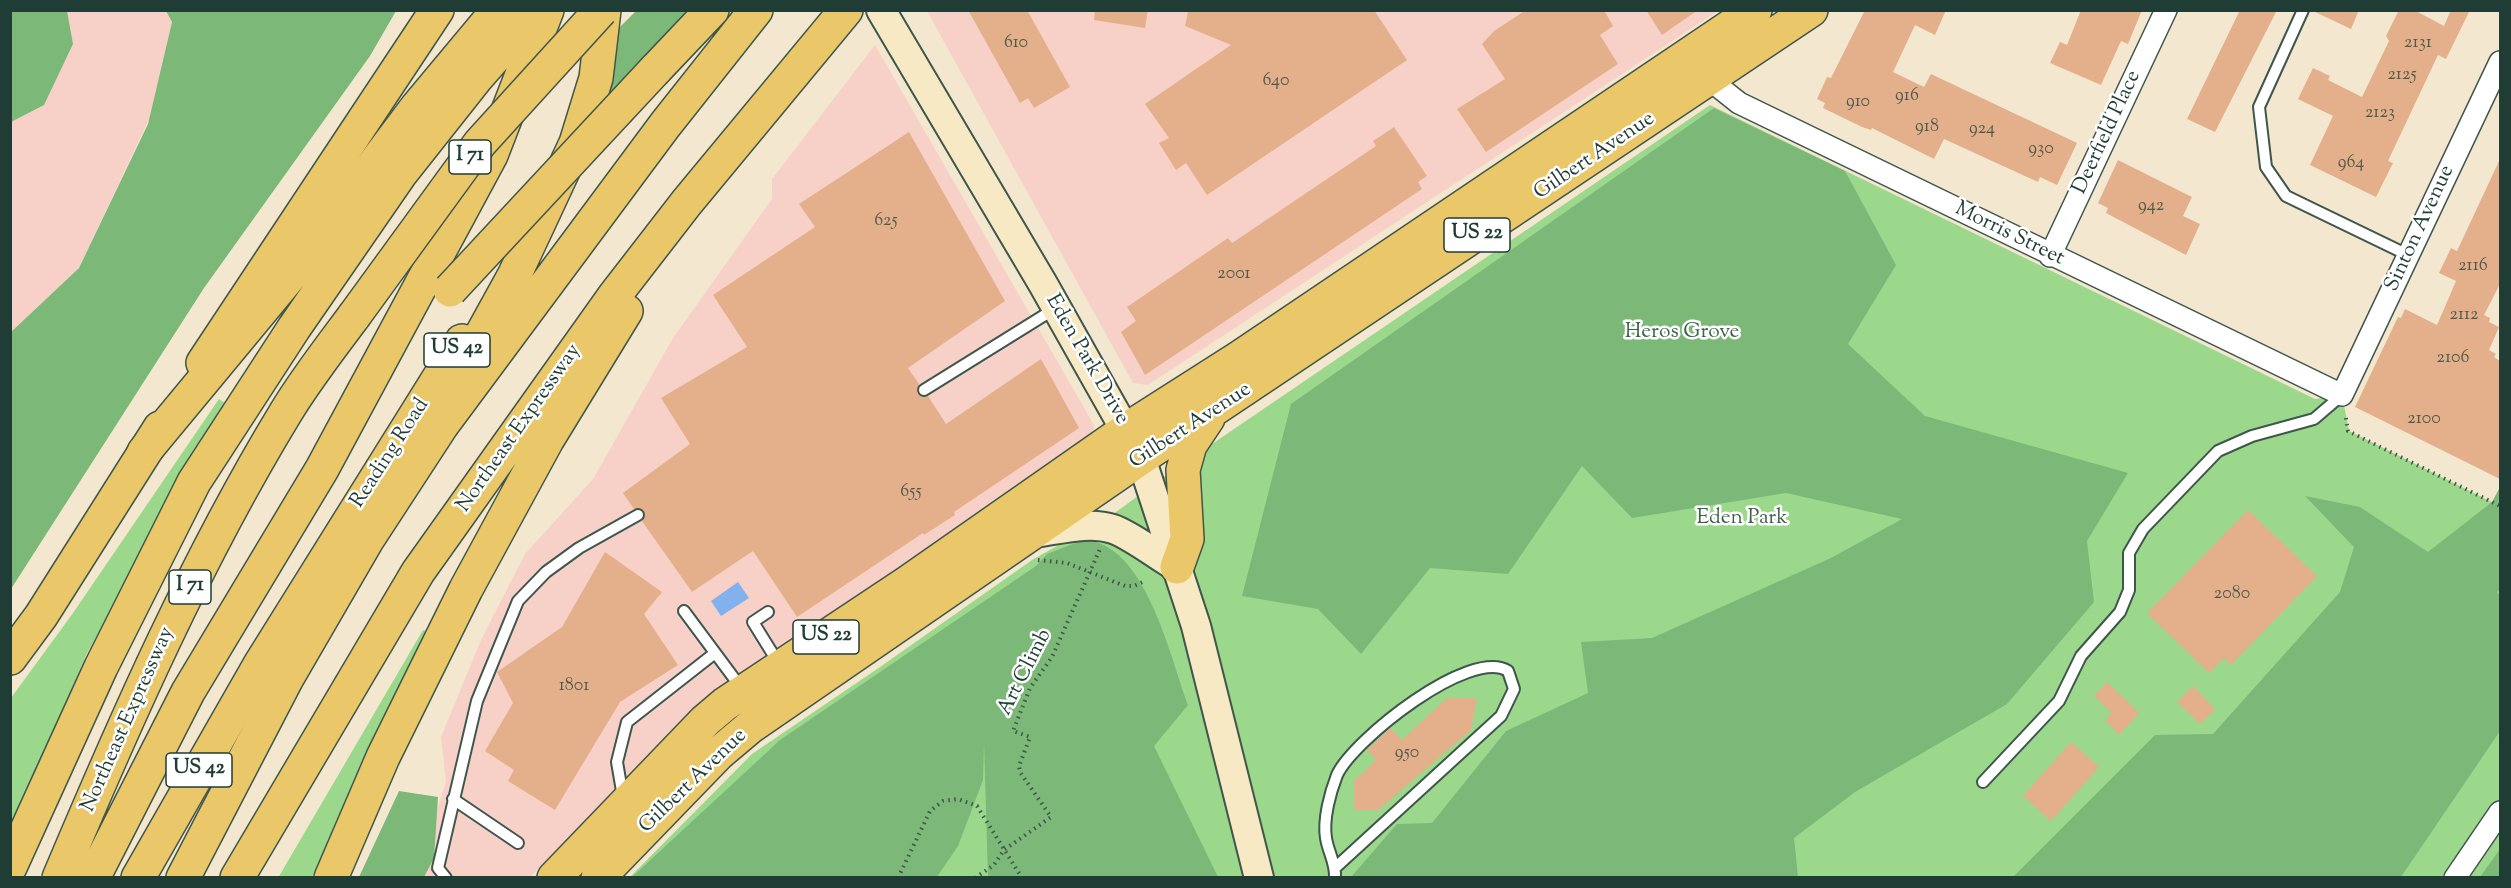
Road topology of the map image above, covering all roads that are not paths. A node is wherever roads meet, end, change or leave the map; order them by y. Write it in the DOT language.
graph roads {
  1 [pos="437,10"];
  2 [pos="498,10"];
  3 [pos="536,10"];
  4 [pos="547,10"];
  5 [pos="601,10"];
  6 [pos="712,10"];
  7 [pos="756,10"];
  8 [pos="846,10"];
  9 [pos="881,10"];
  10 [pos="1755,10"];
  11 [pos="1811,10"];
  12 [pos="2166,10"];
  13 [pos="2303,10"];
  14 [pos="1691,54"];
  15 [pos="2500,62"];
  16 [pos="1710,80"];
  17 [pos="687,202"];
  18 [pos="2408,255"];
  19 [pos="2050,256"];
  20 [pos="1056,308"];
  21 [pos="374,375"];
  22 [pos="924,390"];
  23 [pos="2342,395"];
  24 [pos="1210,415"];
  25 [pos="442,425"];
  26 [pos="1126,430"];
  27 [pos="144,452"];
  28 [pos="1141,458"];
  29 [pos="638,515"];
  30 [pos="1038,547"];
  31 [pos="1177,567"];
  32 [pos="684,611"];
  33 [pos="768,612"];
  34 [pos="715,653"];
  35 [pos="10,658"];
  36 [pos="773,686"];
  37 [pos="1983,782"];
  38 [pos="453,799"];
  39 [pos="624,805"];
  40 [pos="2500,812"];
  41 [pos="518,843"];
  42 [pos="10,867"];
  43 [pos="1335,872"];
  44 [pos="59,878"];
  45 [pos="93,878"];
  46 [pos="138,878"];
  47 [pos="183,878"];
  48 [pos="237,878"];
  49 [pos="331,878"];
  50 [pos="446,878"];
  51 [pos="554,878"];
  52 [pos="598,878"];
  53 [pos="1259,878"];
  54 [pos="2455,878"];
  1 -- 27 [label="main road"];
  2 -- 27 [label="main road"];
  3 -- 42 [label="main road"];
  4 -- 21 [label="main road"];
  5 -- 25 [label="main road"];
  5 -- 44 [label="main road, Northeast Expressway / I 71, bridge"];
  5 -- 46 [label="main road, Reading Road / US 42"];
  6 -- 21 [label="main road, bridge"];
  7 -- 25 [label="main road"];
  8 -- 17 [label="main road, Northeast Expressway"];
  9 -- 20 [label="street, Eden Park Drive"];
  10 -- 14 [label="main road, Gilbert Avenue / US 22"];
  11 -- 16 [label="main road, Gilbert Avenue / US 22"];
  12 -- 19 [label="street, Deerfield Place"];
  13 -- 18 [label="lane"];
  14 -- 16 [label="street, Morris Street"];
  14 -- 26 [label="main road, Gilbert Avenue / US 22"];
  15 -- 18 [label="street, Sinton Avenue"];
  16 -- 19 [label="street, Morris Street"];
  16 -- 24 [label="main road, Gilbert Avenue / US 22"];
  17 -- 48 [label="main road, Northeast Expressway"];
  17 -- 49 [label="main road"];
  18 -- 23 [label="street, Sinton Avenue"];
  19 -- 23 [label="street, Morris Street"];
  20 -- 22 [label="lane"];
  20 -- 26 [label="street, Eden Park Drive"];
  21 -- 45 [label="main road"];
  23 -- 37 [label="lane"];
  24 -- 28 [label="main road, Gilbert Avenue / US 22"];
  24 -- 31 [label="main road"];
  25 -- 47 [label="main road"];
  26 -- 28 [label="street, Eden Park Drive"];
  26 -- 36 [label="main road, Gilbert Avenue / US 22"];
  27 -- 35 [label="main road"];
  28 -- 30 [label="main road, Gilbert Avenue / US 22"];
  28 -- 31 [label="street, Eden Park Drive"];
  29 -- 38 [label="lane"];
  30 -- 31 [label="street"];
  30 -- 36 [label="main road, Gilbert Avenue / US 22"];
  31 -- 53 [label="street, Eden Park Drive"];
  32 -- 34 [label="lane"];
  33 -- 36 [label="lane"];
  34 -- 36 [label="lane"];
  34 -- 39 [label="lane"];
  36 -- 39 [label="main road, Gilbert Avenue / US 22"];
  36 -- 52 [label="main road, Gilbert Avenue / US 22"];
  38 -- 41 [label="lane"];
  38 -- 50 [label="lane"];
  39 -- 51 [label="main road, Gilbert Avenue / US 22"];
  40 -- 54 [label="street"];
  43 -- 43 [label="lane"];
}
